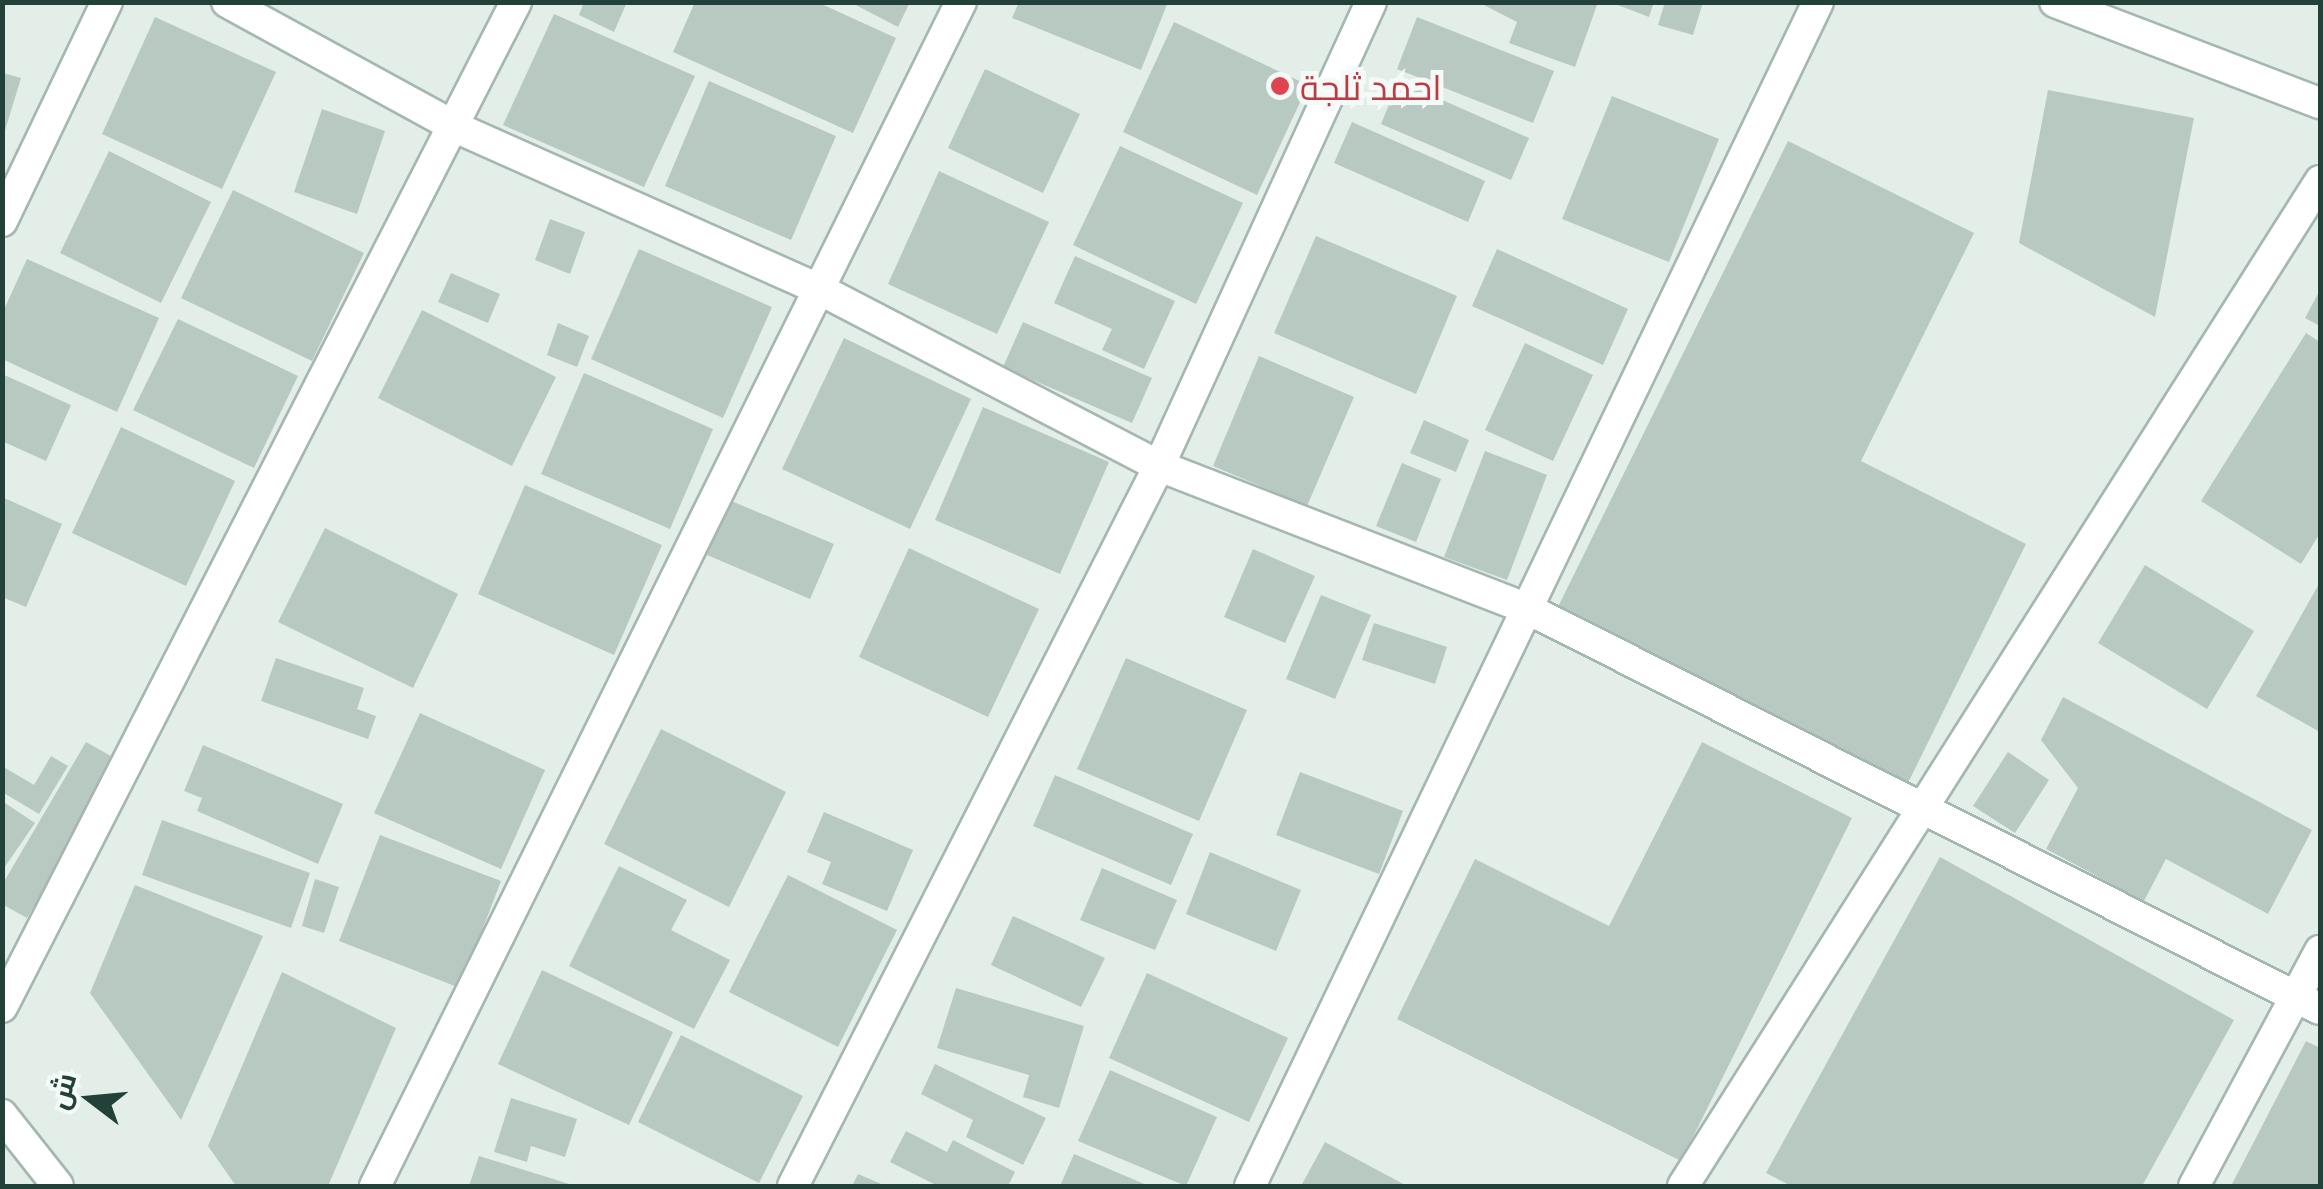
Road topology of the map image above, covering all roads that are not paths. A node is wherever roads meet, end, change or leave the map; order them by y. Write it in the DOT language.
graph roads {
  1 [pos="107,2"];
  2 [pos="227,2"];
  3 [pos="516,2"];
  4 [pos="960,2"];
  5 [pos="1371,2"];
  6 [pos="1818,2"];
  7 [pos="2055,2"];
  8 [pos="2320,103"];
  9 [pos="457,128"];
  10 [pos="2320,180"];
  11 [pos="2,222"];
  12 [pos="817,288"];
  13 [pos="1160,466"];
  14 [pos="1530,610"];
  15 [pos="1927,809"];
  16 [pos="2320,951"];
  17 [pos="2309,1002"];
  18 [pos="2,1007"];
  19 [pos="2,1115"];
  20 [pos="58,1186"];
  21 [pos="375,1186"];
  22 [pos="794,1186"];
  23 [pos="1250,1186"];
  24 [pos="1683,1186"];
  25 [pos="2194,1186"];
  1 -- 11 [label="street"];
  2 -- 9 [label="street"];
  3 -- 9 [label="street"];
  4 -- 12 [label="street"];
  5 -- 13 [label="street"];
  6 -- 14 [label="street"];
  7 -- 8 [label="street"];
  9 -- 12 [label="street"];
  9 -- 18 [label="street"];
  10 -- 15 [label="street"];
  12 -- 13 [label="street"];
  12 -- 21 [label="street"];
  13 -- 14 [label="street"];
  13 -- 22 [label="street"];
  14 -- 15 [label="street"];
  14 -- 23 [label="street"];
  15 -- 17 [label="street"];
  15 -- 24 [label="street"];
  16 -- 17 [label="street"];
  17 -- 25 [label="street"];
  19 -- 20 [label="street"];
}
